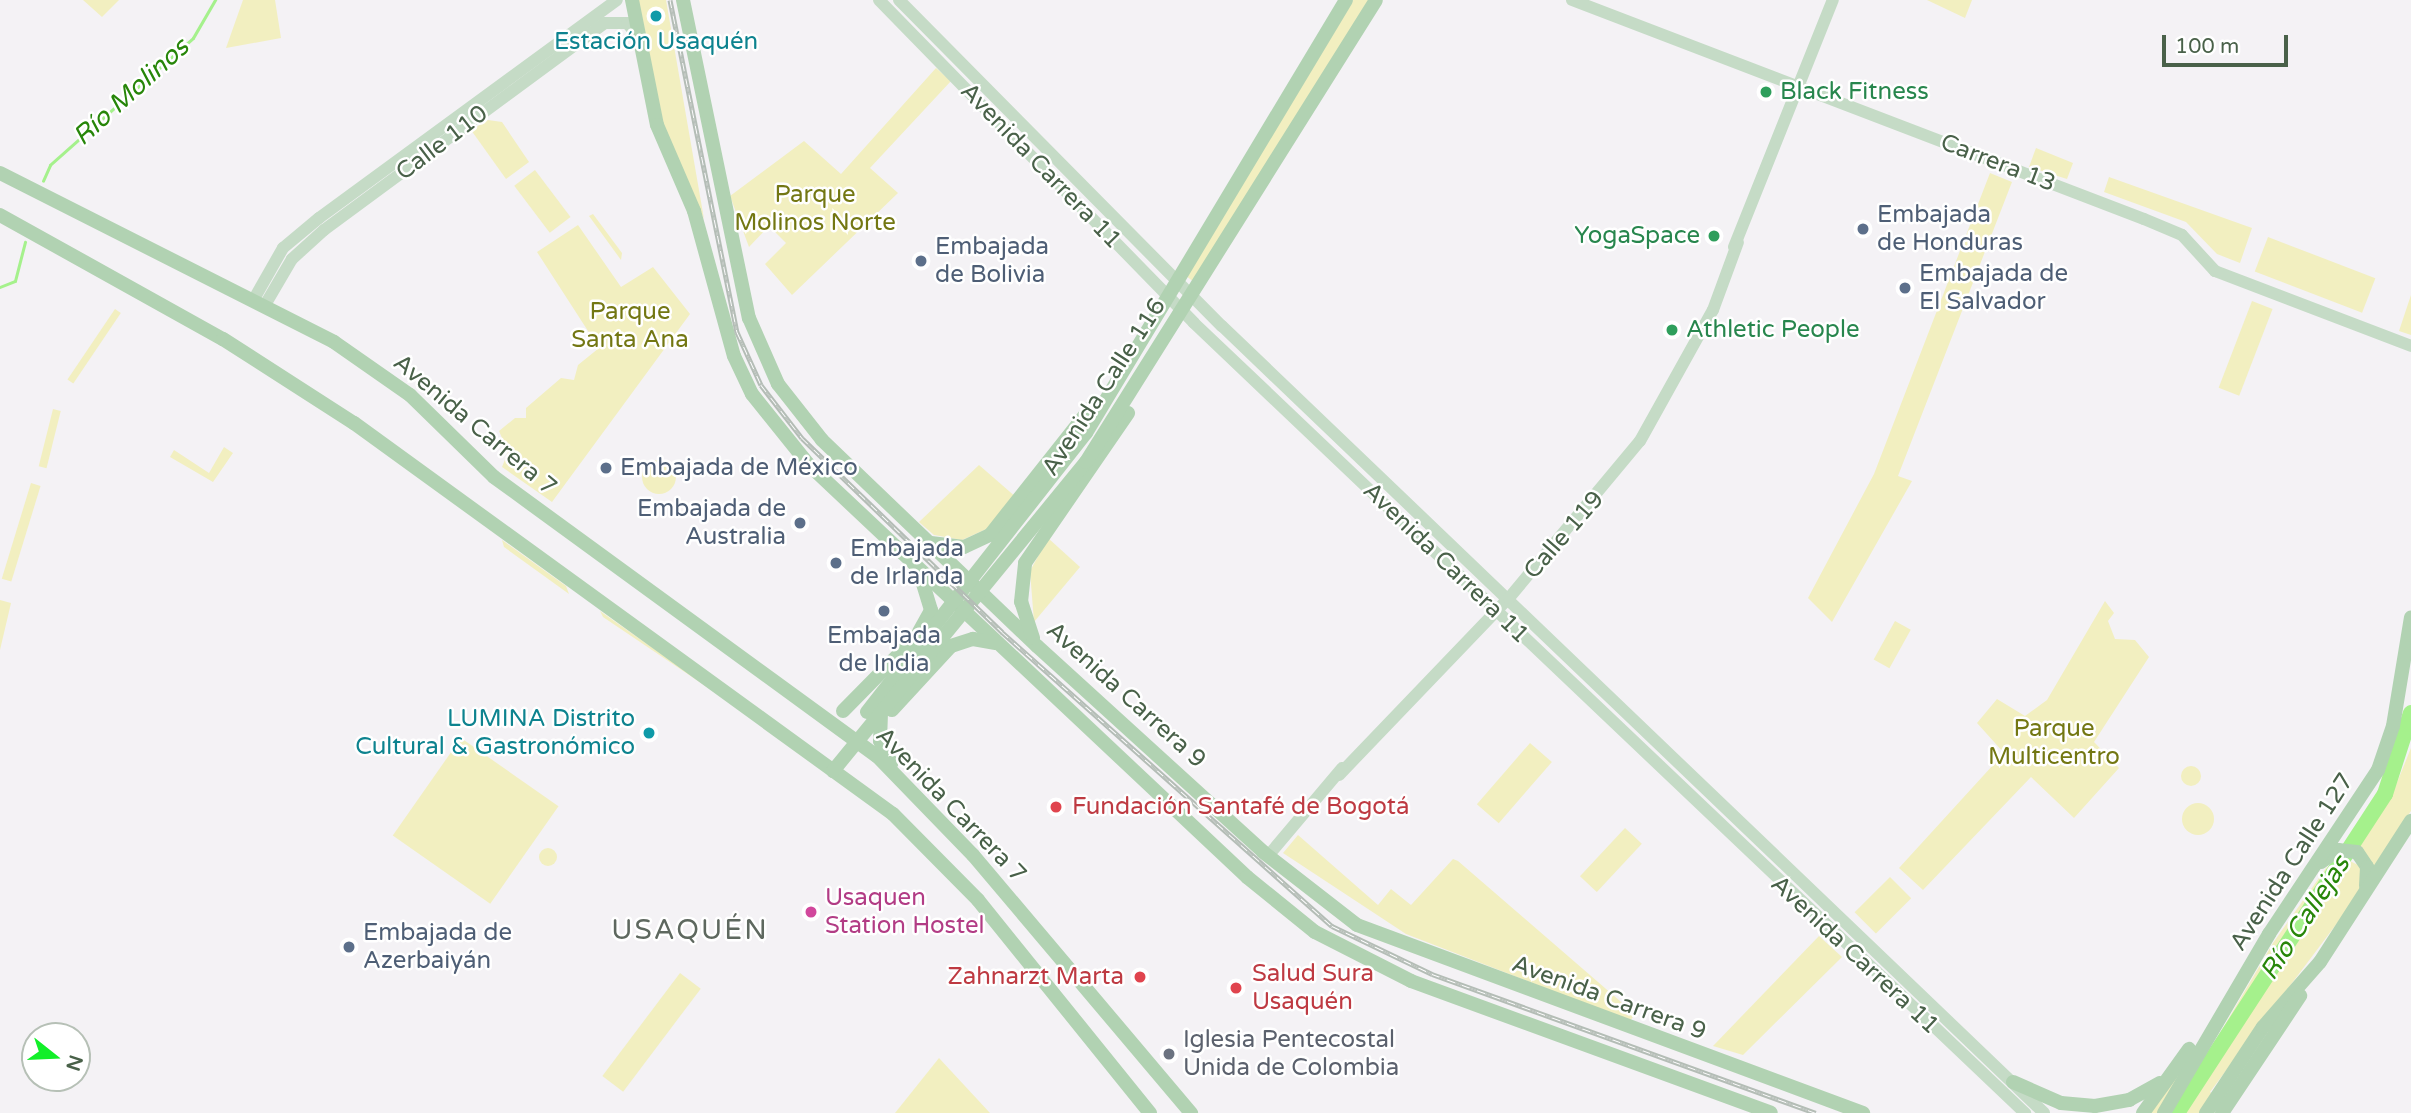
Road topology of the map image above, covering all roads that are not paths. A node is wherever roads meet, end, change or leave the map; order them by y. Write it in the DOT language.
graph roads {
  1 [pos="617,0"];
  2 [pos="632,0"];
  3 [pos="682,0"];
  4 [pos="879,0"];
  5 [pos="899,0"];
  6 [pos="1346,0"];
  7 [pos="1376,0"];
  8 [pos="1572,0"];
  9 [pos="1833,0"];
  10 [pos="639,37"];
  11 [pos="1799,87"];
  12 [pos="0,173"];
  13 [pos="0,215"];
  14 [pos="1178,281"];
  15 [pos="1192,295"];
  16 [pos="1168,297"];
  17 [pos="260,302"];
  18 [pos="1182,311"];
  19 [pos="1145,337"];
  20 [pos="2411,346"];
  21 [pos="1157,349"];
  22 [pos="930,543"];
  23 [pos="915,567"];
  24 [pos="1509,598"];
  25 [pos="1497,611"];
  26 [pos="2411,617"];
  27 [pos="998,644"];
  28 [pos="1037,646"];
  29 [pos="892,688"];
  30 [pos="843,711"];
  31 [pos="882,711"];
  32 [pos="817,712"];
  33 [pos="853,738"];
  34 [pos="829,769"];
  35 [pos="908,787"];
  36 [pos="2411,821"];
  37 [pos="1265,854"];
  38 [pos="2313,869"];
  39 [pos="2364,894"];
  40 [pos="2269,934"];
  41 [pos="2320,962"];
  42 [pos="2170,1076"];
  43 [pos="2013,1082"];
  44 [pos="2022,1110"];
  45 [pos="1150,1113"];
  46 [pos="1191,1113"];
  47 [pos="1771,1113"];
  48 [pos="1863,1113"];
  49 [pos="2044,1113"];
  50 [pos="2143,1113"];
  51 [pos="2164,1113"];
  52 [pos="2206,1113"];
  53 [pos="2222,1113"];
  1 -- 17 [label="main road, Calle 110"];
  2 -- 10 [label="main road, Avenida Carrera 9"];
  3 -- 22 [label="main road, Avenida Carrera 9"];
  4 -- 16 [label="main road, Avenida Carrera 11"];
  5 -- 14 [label="main road, Avenida Carrera 11"];
  6 -- 14 [label="main road, Avenida Calle 116"];
  7 -- 15 [label="main road, Avenida Calle 116"];
  8 -- 11 [label="main road, Carrera 13"];
  9 -- 11 [label="main road, Calle 119"];
  10 -- 17 [label="main road, Calle 110"];
  10 -- 23 [label="main road, Avenida Carrera 9"];
  11 -- 20 [label="main road, Carrera 13"];
  11 -- 24 [label="main road, Calle 119"];
  12 -- 17 [label="main road, Avenida Carrera 7"];
  13 -- 34 [label="main road, Avenida Carrera 7"];
  14 -- 15 [label="main road, Avenida Carrera 11"];
  14 -- 16 [label="main road, Avenida Calle 116"];
  15 -- 18 [label="main road, Avenida Calle 116"];
  15 -- 24 [label="main road, Avenida Carrera 11"];
  16 -- 18 [label="main road, Avenida Carrera 11"];
  16 -- 19 [label="main road, Avenida Calle 116"];
  17 -- 32 [label="main road, Avenida Carrera 7"];
  18 -- 21 [label="main road, Avenida Calle 116"];
  18 -- 25 [label="main road, Avenida Carrera 11"];
  19 -- 22 [label="main road"];
  19 -- 29 [label="main road, Avenida Calle 116"];
  21 -- 28 [label="main road"];
  21 -- 29 [label="main road, Avenida Calle 116"];
  22 -- 28 [label="main road, Avenida Carrera 9"];
  23 -- 27 [label="main road, Avenida Carrera 9"];
  23 -- 30 [label="main road"];
  24 -- 25 [label="main road, Calle 119"];
  24 -- 43 [label="main road, Avenida Carrera 11"];
  25 -- 37 [label="main road, Calle 119"];
  25 -- 44 [label="main road, Avenida Carrera 11"];
  26 -- 38 [label="main road, Avenida Calle 127"];
  27 -- 31 [label="main road"];
  27 -- 47 [label="main road, Avenida Carrera 9"];
  28 -- 37 [label="main road, Avenida Carrera 9"];
  29 -- 31 [label="main road, Avenida Calle 116"];
  30 -- 31 [label="main road"];
  30 -- 32 [label="main road"];
  31 -- 33 [label="main road"];
  31 -- 35 [label="main road"];
  32 -- 33 [label="main road, Avenida Carrera 7"];
  33 -- 34 [label="main road"];
  33 -- 35 [label="main road, Avenida Carrera 7"];
  34 -- 45 [label="main road, Avenida Carrera 7"];
  35 -- 46 [label="main road, Avenida Carrera 7"];
  36 -- 39 [label="main road"];
  37 -- 48 [label="main road, Avenida Carrera 9"];
  38 -- 39 [label="main road"];
  38 -- 40 [label="main road, Avenida Calle 127"];
  39 -- 41 [label="main road"];
  40 -- 42 [label="main road"];
  40 -- 51 [label="main road, Avenida Calle 127"];
  41 -- 52 [label="main road"];
  41 -- 53 [label="main road"];
  42 -- 43 [label="main road"];
  42 -- 50 [label="main road"];
  43 -- 49 [label="main road, Avenida Carrera 11"];
}
